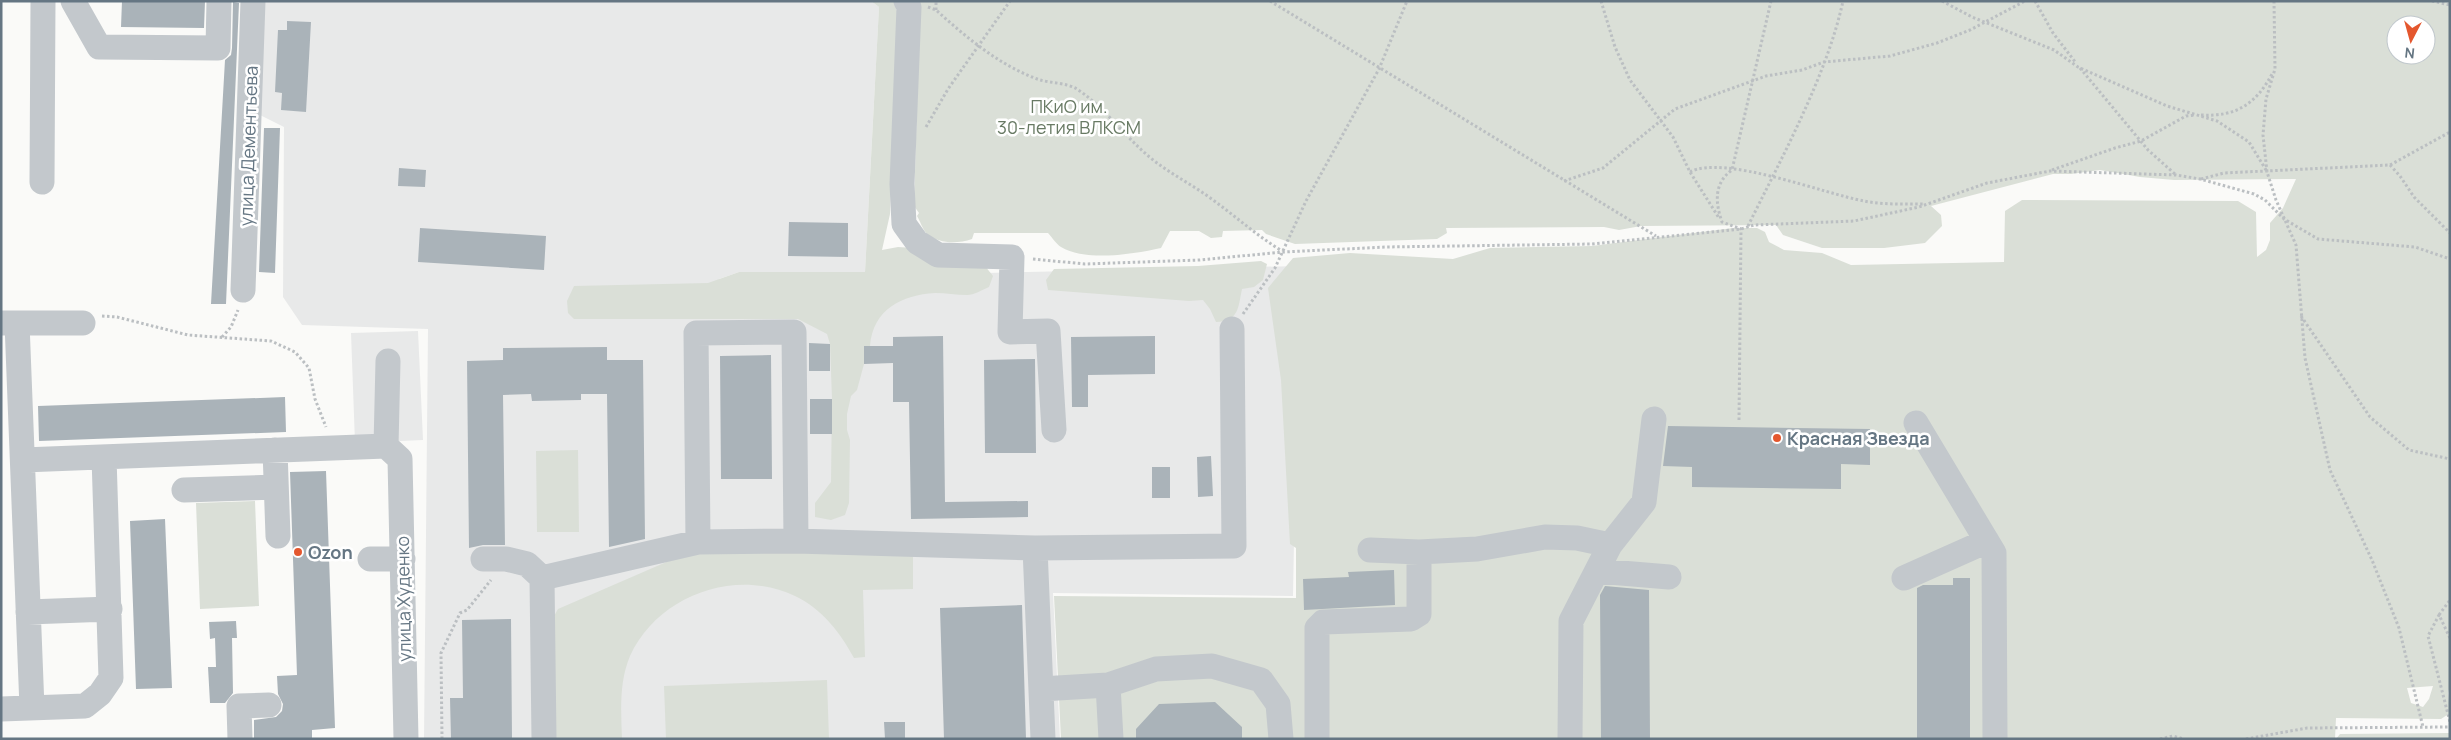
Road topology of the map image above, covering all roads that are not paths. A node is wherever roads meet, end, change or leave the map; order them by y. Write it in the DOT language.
graph roads {
  1 [pos="43,1"];
  2 [pos="73,1"];
  3 [pos="219,1"];
  4 [pos="253,1"];
  5 [pos="906,2"];
  6 [pos="42,182"];
  7 [pos="243,290"];
  8 [pos="9,323"];
  9 [pos="83,324"];
  10 [pos="1232,328"];
  11 [pos="388,361"];
  12 [pos="1654,419"];
  13 [pos="1916,422"];
  14 [pos="1054,430"];
  15 [pos="275,450"];
  16 [pos="393,452"];
  17 [pos="104,457"];
  18 [pos="22,460"];
  19 [pos="276,487"];
  20 [pos="184,490"];
  21 [pos="278,536"];
  22 [pos="796,540"];
  23 [pos="1987,541"];
  24 [pos="698,542"];
  25 [pos="1610,545"];
  26 [pos="1035,548"];
  27 [pos="1370,550"];
  28 [pos="1419,552"];
  29 [pos="370,559"];
  30 [pos="402,559"];
  31 [pos="494,559"];
  32 [pos="1597,571"];
  33 [pos="1669,577"];
  34 [pos="542,578"];
  35 [pos="1904,578"];
  36 [pos="110,609"];
  37 [pos="28,612"];
  38 [pos="1108,685"];
  39 [pos="1041,689"];
  40 [pos="269,705"];
  41 [pos="32,708"];
  42 [pos="1,709"];
  43 [pos="240,739"];
  44 [pos="406,739"];
  45 [pos="544,739"];
  46 [pos="1043,739"];
  47 [pos="1111,739"];
  48 [pos="1281,739"];
  49 [pos="1317,739"];
  50 [pos="1570,739"];
  51 [pos="1995,739"];
  1 -- 6 [label="street"];
  2 -- 3 [label="street"];
  4 -- 7 [label="street, улица Дементьева"];
  5 -- 14 [label="street"];
  8 -- 9 [label="street"];
  8 -- 18 [label="street"];
  10 -- 26 [label="street"];
  11 -- 16 [label="street, улица Худенко"];
  12 -- 25 [label="street"];
  13 -- 23 [label="street"];
  15 -- 16 [label="street"];
  15 -- 17 [label="street"];
  15 -- 19 [label="street"];
  16 -- 30 [label="street, улица Худенко"];
  17 -- 18 [label="street"];
  17 -- 36 [label="street"];
  18 -- 37 [label="street"];
  19 -- 20 [label="street"];
  19 -- 21 [label="street"];
  22 -- 24 [label="street"];
  22 -- 24 [label="street"];
  22 -- 26 [label="street"];
  23 -- 35 [label="street"];
  23 -- 51 [label="street"];
  24 -- 34 [label="street"];
  25 -- 28 [label="street"];
  25 -- 32 [label="street"];
  26 -- 39 [label="street"];
  27 -- 28 [label="street"];
  28 -- 49 [label="street"];
  29 -- 30 [label="street"];
  30 -- 44 [label="street, улица Худенко"];
  31 -- 34 [label="street"];
  32 -- 33 [label="street"];
  32 -- 50 [label="street"];
  34 -- 45 [label="street"];
  36 -- 37 [label="street"];
  36 -- 41 [label="street"];
  37 -- 41 [label="street"];
  38 -- 39 [label="street"];
  38 -- 47 [label="street"];
  38 -- 48 [label="street"];
  39 -- 46 [label="street"];
  40 -- 43 [label="street"];
  41 -- 42 [label="street"];
}
